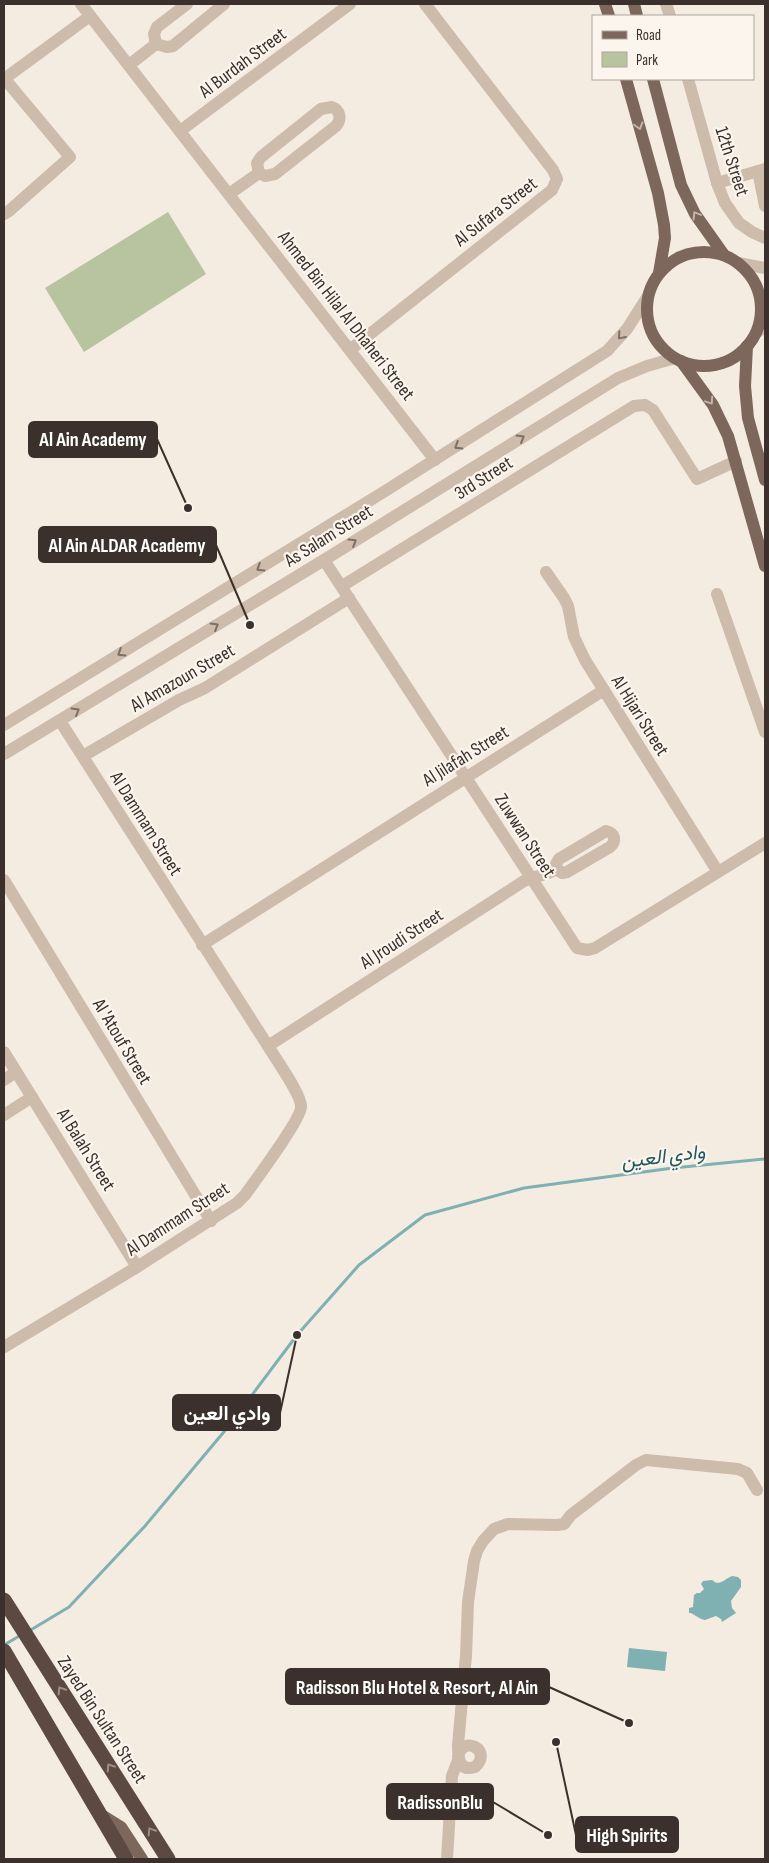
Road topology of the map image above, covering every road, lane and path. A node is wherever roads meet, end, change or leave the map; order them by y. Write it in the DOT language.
graph roads {
  1 [pos="81,4"];
  2 [pos="186,4"];
  3 [pos="224,4"];
  4 [pos="350,4"];
  5 [pos="425,4"];
  6 [pos="90,16"];
  7 [pos="156,44"];
  8 [pos="129,65"];
  9 [pos="4,78"];
  10 [pos="626,80"];
  11 [pos="653,80"];
  12 [pos="688,80"];
  13 [pos="180,131"];
  14 [pos="762,170"];
  15 [pos="259,173"];
  16 [pos="717,183"];
  17 [pos="229,194"];
  18 [pos="765,206"];
  19 [pos="4,214"];
  20 [pos="765,238"];
  21 [pos="724,255"];
  22 [pos="738,263"];
  23 [pos="765,268"];
  24 [pos="659,274"];
  25 [pos="648,296"];
  26 [pos="760,330"];
  27 [pos="747,346"];
  28 [pos="351,349"];
  29 [pos="678,360"];
  30 [pos="436,460"];
  31 [pos="736,461"];
  32 [pos="765,480"];
  33 [pos="324,560"];
  34 [pos="765,566"];
  35 [pos="546,572"];
  36 [pos="342,586"];
  37 [pos="718,594"];
  38 [pos="349,598"];
  39 [pos="604,690"];
  40 [pos="60,721"];
  41 [pos="4,725"];
  42 [pos="765,732"];
  43 [pos="4,754"];
  44 [pos="83,756"];
  45 [pos="465,777"];
  46 [pos="765,844"];
  47 [pos="557,869"];
  48 [pos="718,872"];
  49 [pos="531,877"];
  50 [pos="4,880"];
  51 [pos="202,945"];
  52 [pos="268,1046"];
  53 [pos="4,1052"];
  54 [pos="16,1072"];
  55 [pos="4,1080"];
  56 [pos="32,1097"];
  57 [pos="4,1115"];
  58 [pos="211,1221"];
  59 [pos="137,1267"];
  60 [pos="4,1347"];
  61 [pos="757,1490"];
  62 [pos="4,1600"];
  63 [pos="4,1651"];
  64 [pos="461,1725"];
  65 [pos="476,1747"];
  66 [pos="461,1761"];
  67 [pos="100,1814"];
  68 [pos="126,1859"];
  69 [pos="142,1859"];
  70 [pos="168,1859"];
  71 [pos="447,1859"];
  1 -- 6 [label="street, Ahmed Bin Hilal Al Dhaheri Street"];
  2 -- 7 [label="street"];
  3 -- 7 [label="street"];
  4 -- 13 [label="street, Al Burdah Street"];
  5 -- 28 [label="street, Al Sufara Street"];
  6 -- 8 [label="street, Ahmed Bin Hilal Al Dhaheri Street"];
  6 -- 9 [label="street"];
  7 -- 8 [label="street"];
  8 -- 13 [label="street, Ahmed Bin Hilal Al Dhaheri Street"];
  9 -- 19 [label="street"];
  10 -- 24 [label="main road, one-way"];
  21 -- 11 [label="main road, one-way"];
  12 -- 16 [label="street, 12th Street"];
  13 -- 17 [label="street, Ahmed Bin Hilal Al Dhaheri Street"];
  14 -- 16 [label="street"];
  14 -- 18 [label="street"];
  15 -- 15 [label="street"];
  15 -- 17 [label="street"];
  16 -- 20 [label="street, 12th Street"];
  17 -- 28 [label="street, Ahmed Bin Hilal Al Dhaheri Street"];
  21 -- 22 [label="main road"];
  21 -- 24 [label="main road"];
  22 -- 23 [label="street"];
  22 -- 26 [label="main road"];
  24 -- 25 [label="main road"];
  25 -- 29 [label="main road"];
  25 -- 30 [label="street, As Salam Street, one-way"];
  26 -- 27 [label="main road"];
  27 -- 29 [label="main road"];
  27 -- 32 [label="main road"];
  28 -- 30 [label="street, Ahmed Bin Hilal Al Dhaheri Street"];
  29 -- 31 [label="main road, one-way"];
  33 -- 29 [label="street, As Salam Street, one-way"];
  30 -- 41 [label="street, As Salam Street, one-way"];
  31 -- 34 [label="main road"];
  31 -- 36 [label="street, 3rd Street"];
  33 -- 36 [label="street, Zuwwan Street"];
  40 -- 33 [label="street, As Salam Street, one-way"];
  35 -- 39 [label="street, Al Hijari Street"];
  36 -- 38 [label="street, Zuwwan Street"];
  37 -- 42 [label="street"];
  38 -- 44 [label="street, Al Amazoun Street"];
  38 -- 45 [label="street, Zuwwan Street"];
  39 -- 45 [label="street, Al Jilafah Street"];
  39 -- 48 [label="street, Al Hijari Street"];
  40 -- 43 [label="street, As Salam Street"];
  40 -- 44 [label="street, Al Dammam Street"];
  44 -- 51 [label="street, Al Dammam Street"];
  45 -- 49 [label="street, Zuwwan Street"];
  45 -- 51 [label="street, Al Jilafah Street"];
  46 -- 48 [label="street, Zuwwan Street"];
  47 -- 49 [label="street, Al Jroudi Street"];
  48 -- 49 [label="street, Zuwwan Street"];
  49 -- 52 [label="street, Al Jroudi Street"];
  50 -- 58 [label="street, Al 'Atouf Street"];
  51 -- 52 [label="street, Al Dammam Street"];
  52 -- 58 [label="street, Al Dammam Street"];
  53 -- 54 [label="street, Al Balah Street"];
  54 -- 55 [label="street"];
  54 -- 56 [label="street, Al Balah Street"];
  56 -- 57 [label="street"];
  56 -- 59 [label="street, Al Balah Street"];
  58 -- 59 [label="street, Al Dammam Street"];
  59 -- 60 [label="street, Al Dammam Street"];
  61 -- 64 [label="street"];
  70 -- 62 [label="highway, Zayed Bin Sultan Street, one-way"];
  63 -- 67 [label="highway"];
  64 -- 65 [label="street"];
  64 -- 66 [label="street"];
  65 -- 66 [label="street"];
  65 -- 66 [label="street"];
  66 -- 71 [label="street"];
  67 -- 68 [label="highway"];
  67 -- 69 [label="main road"];
}
